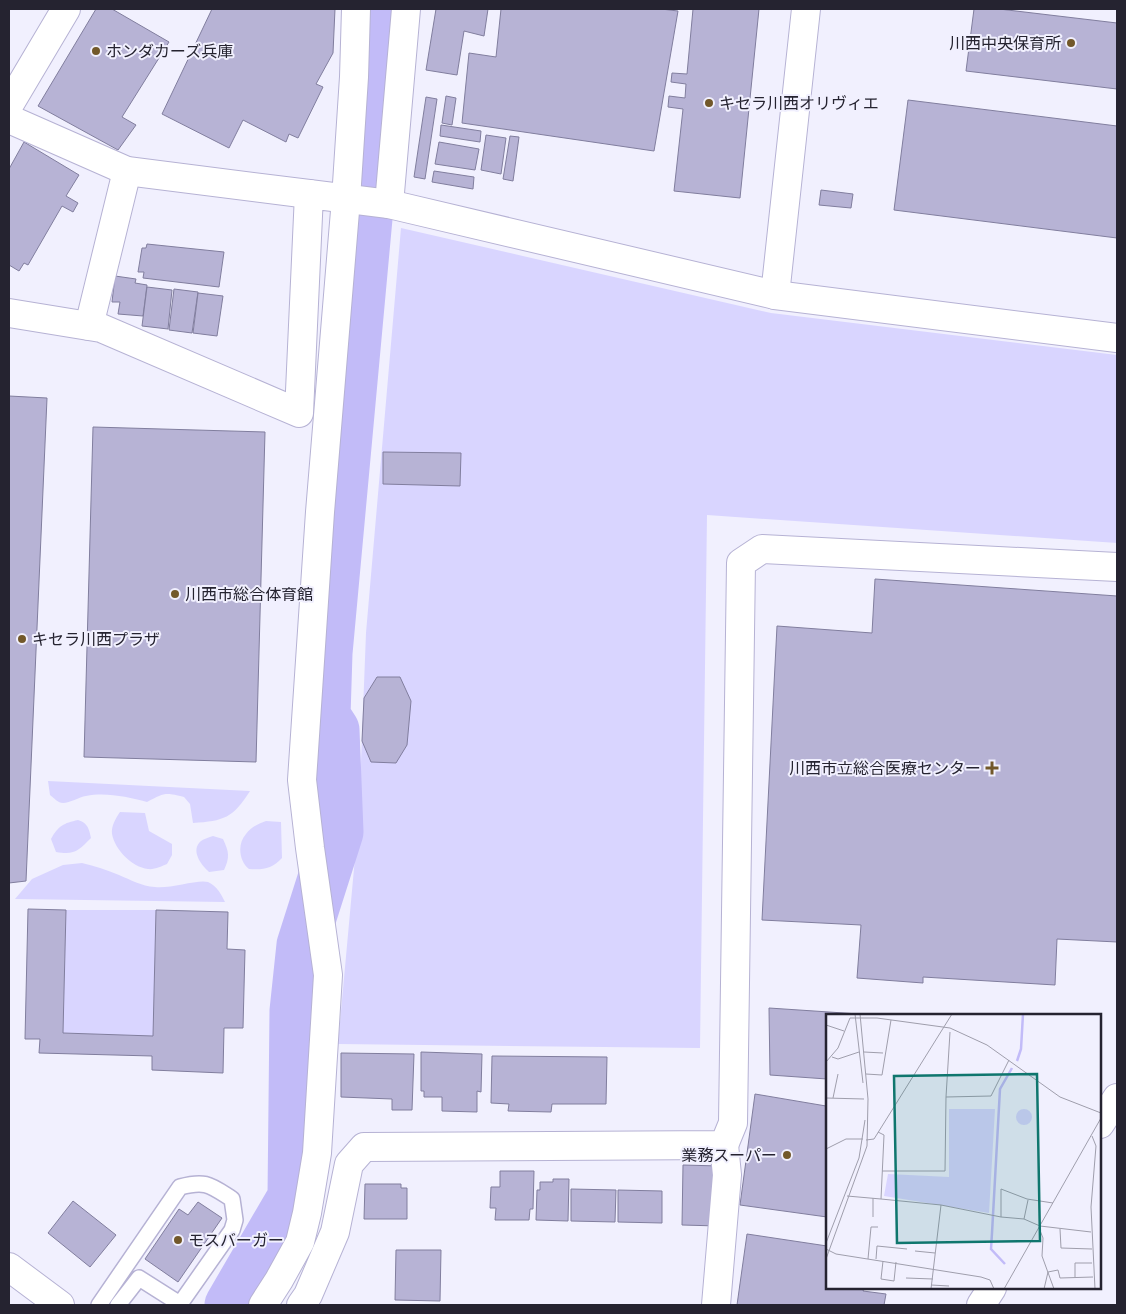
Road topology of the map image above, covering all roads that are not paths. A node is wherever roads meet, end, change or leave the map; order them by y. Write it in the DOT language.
graph roads {
  1 [pos="66,9"];
  2 [pos="356,9"];
  3 [pos="406,9"];
  4 [pos="806,9"];
  5 [pos="10,104"];
  6 [pos="127,171"];
  7 [pos="309,194"];
  8 [pos="369,202"];
  9 [pos="775,295"];
  10 [pos="9,313"];
  11 [pos="89,326"];
  12 [pos="1117,338"];
  13 [pos="1117,567"];
  14 [pos="1117,1098"];
  15 [pos="1101,1122"];
  16 [pos="724,1145"];
  17 [pos="9,1267"];
  18 [pos="991,1289"];
  19 [pos="60,1305"];
  20 [pos="99,1305"];
  21 [pos="118,1305"];
  22 [pos="263,1305"];
  23 [pos="301,1305"];
  24 [pos="716,1305"];
  25 [pos="981,1305"];
  1 -- 5 [label="street"];
  2 -- 8 [label="street"];
  3 -- 8 [label="street"];
  4 -- 9 [label="street"];
  5 -- 6 [label="street"];
  6 -- 7 [label="street"];
  6 -- 11 [label="street"];
  7 -- 8 [label="street"];
  7 -- 11 [label="street"];
  8 -- 9 [label="street"];
  8 -- 22 [label="street"];
  9 -- 12 [label="street"];
  10 -- 11 [label="street"];
  13 -- 16 [label="street"];
  14 -- 15 [label="street"];
  16 -- 23 [label="street"];
  16 -- 24 [label="street"];
  17 -- 19 [label="street"];
  18 -- 25 [label="street"];
  20 -- 21 [label="lane"];
}
